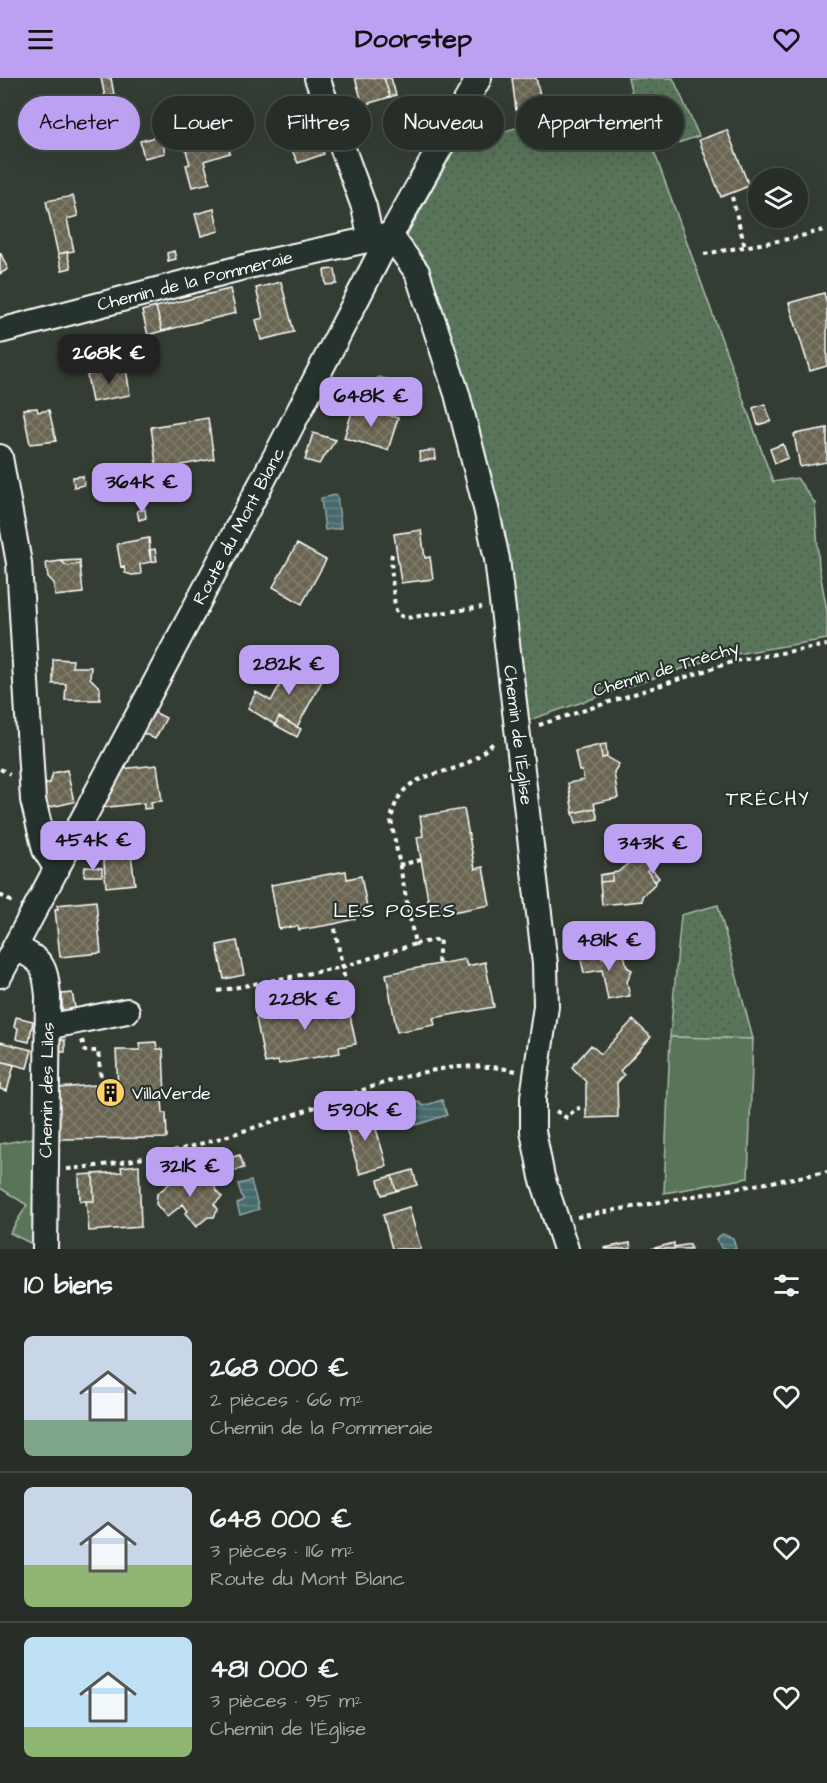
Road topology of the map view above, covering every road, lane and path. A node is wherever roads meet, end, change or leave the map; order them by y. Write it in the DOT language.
graph roads {
  1 [pos="317,78"];
  2 [pos="479,78"];
  3 [pos="732,197"];
  4 [pos="827,229"];
  5 [pos="381,238"];
  6 [pos="745,247"];
  7 [pos="704,254"];
  8 [pos="0,331"];
  9 [pos="0,457"];
  10 [pos="392,554"];
  11 [pos="10,562"];
  12 [pos="489,605"];
  13 [pos="827,645"];
  14 [pos="517,734"];
  15 [pos="421,860"];
  16 [pos="399,865"];
  17 [pos="57,869"];
  18 [pos="334,924"];
  19 [pos="415,944"];
  20 [pos="15,947"];
  21 [pos="438,964"];
  22 [pos="342,967"];
  23 [pos="0,975"];
  24 [pos="290,977"];
  25 [pos="218,991"];
  26 [pos="293,997"];
  27 [pos="295,1005"];
  28 [pos="127,1011"];
  29 [pos="47,1027"];
  30 [pos="80,1037"];
  31 [pos="493,1066"];
  32 [pos="102,1088"];
  33 [pos="580,1108"];
  34 [pos="556,1111"];
  35 [pos="46,1171"];
  36 [pos="827,1172"];
  37 [pos="555,1221"];
  38 [pos="45,1249"];
  39 [pos="566,1249"];
  1 -- 5 [label="street"];
  2 -- 5 [label="street, Route du Mont Blanc"];
  3 -- 6 [label="path"];
  4 -- 6 [label="path"];
  5 -- 8 [label="street, Chemin de la Pommeraie"];
  5 -- 14 [label="street, Chemin de l'Église"];
  5 -- 17 [label="street, Route du Mont Blanc"];
  6 -- 7 [label="path"];
  9 -- 11 [label="street"];
  10 -- 12 [label="path"];
  11 -- 17 [label="street"];
  13 -- 14 [label="path, Chemin de Tréchy"];
  14 -- 16 [label="path, Chemin de Tréchy"];
  14 -- 37 [label="street, Chemin de l'Église"];
  15 -- 16 [label="path"];
  16 -- 19 [label="path, Chemin de Tréchy"];
  17 -- 20 [label="street, Route du Mont Blanc"];
  18 -- 22 [label="path"];
  19 -- 21 [label="path"];
  19 -- 22 [label="path"];
  20 -- 23 [label="street, Route du Mont Blanc"];
  20 -- 29 [label="street, Chemin des Lilas"];
  22 -- 24 [label="path"];
  22 -- 26 [label="path"];
  24 -- 25 [label="path"];
  24 -- 26 [label="path"];
  26 -- 27 [label="path"];
  28 -- 29 [label="street"];
  29 -- 35 [label="street, Chemin des Lilas"];
  30 -- 32 [label="path"];
  31 -- 35 [label="path"];
  33 -- 34 [label="path"];
  35 -- 38 [label="street, Chemin des Lilas"];
  36 -- 37 [label="path"];
  37 -- 39 [label="street, Chemin de l'Église"];
}
